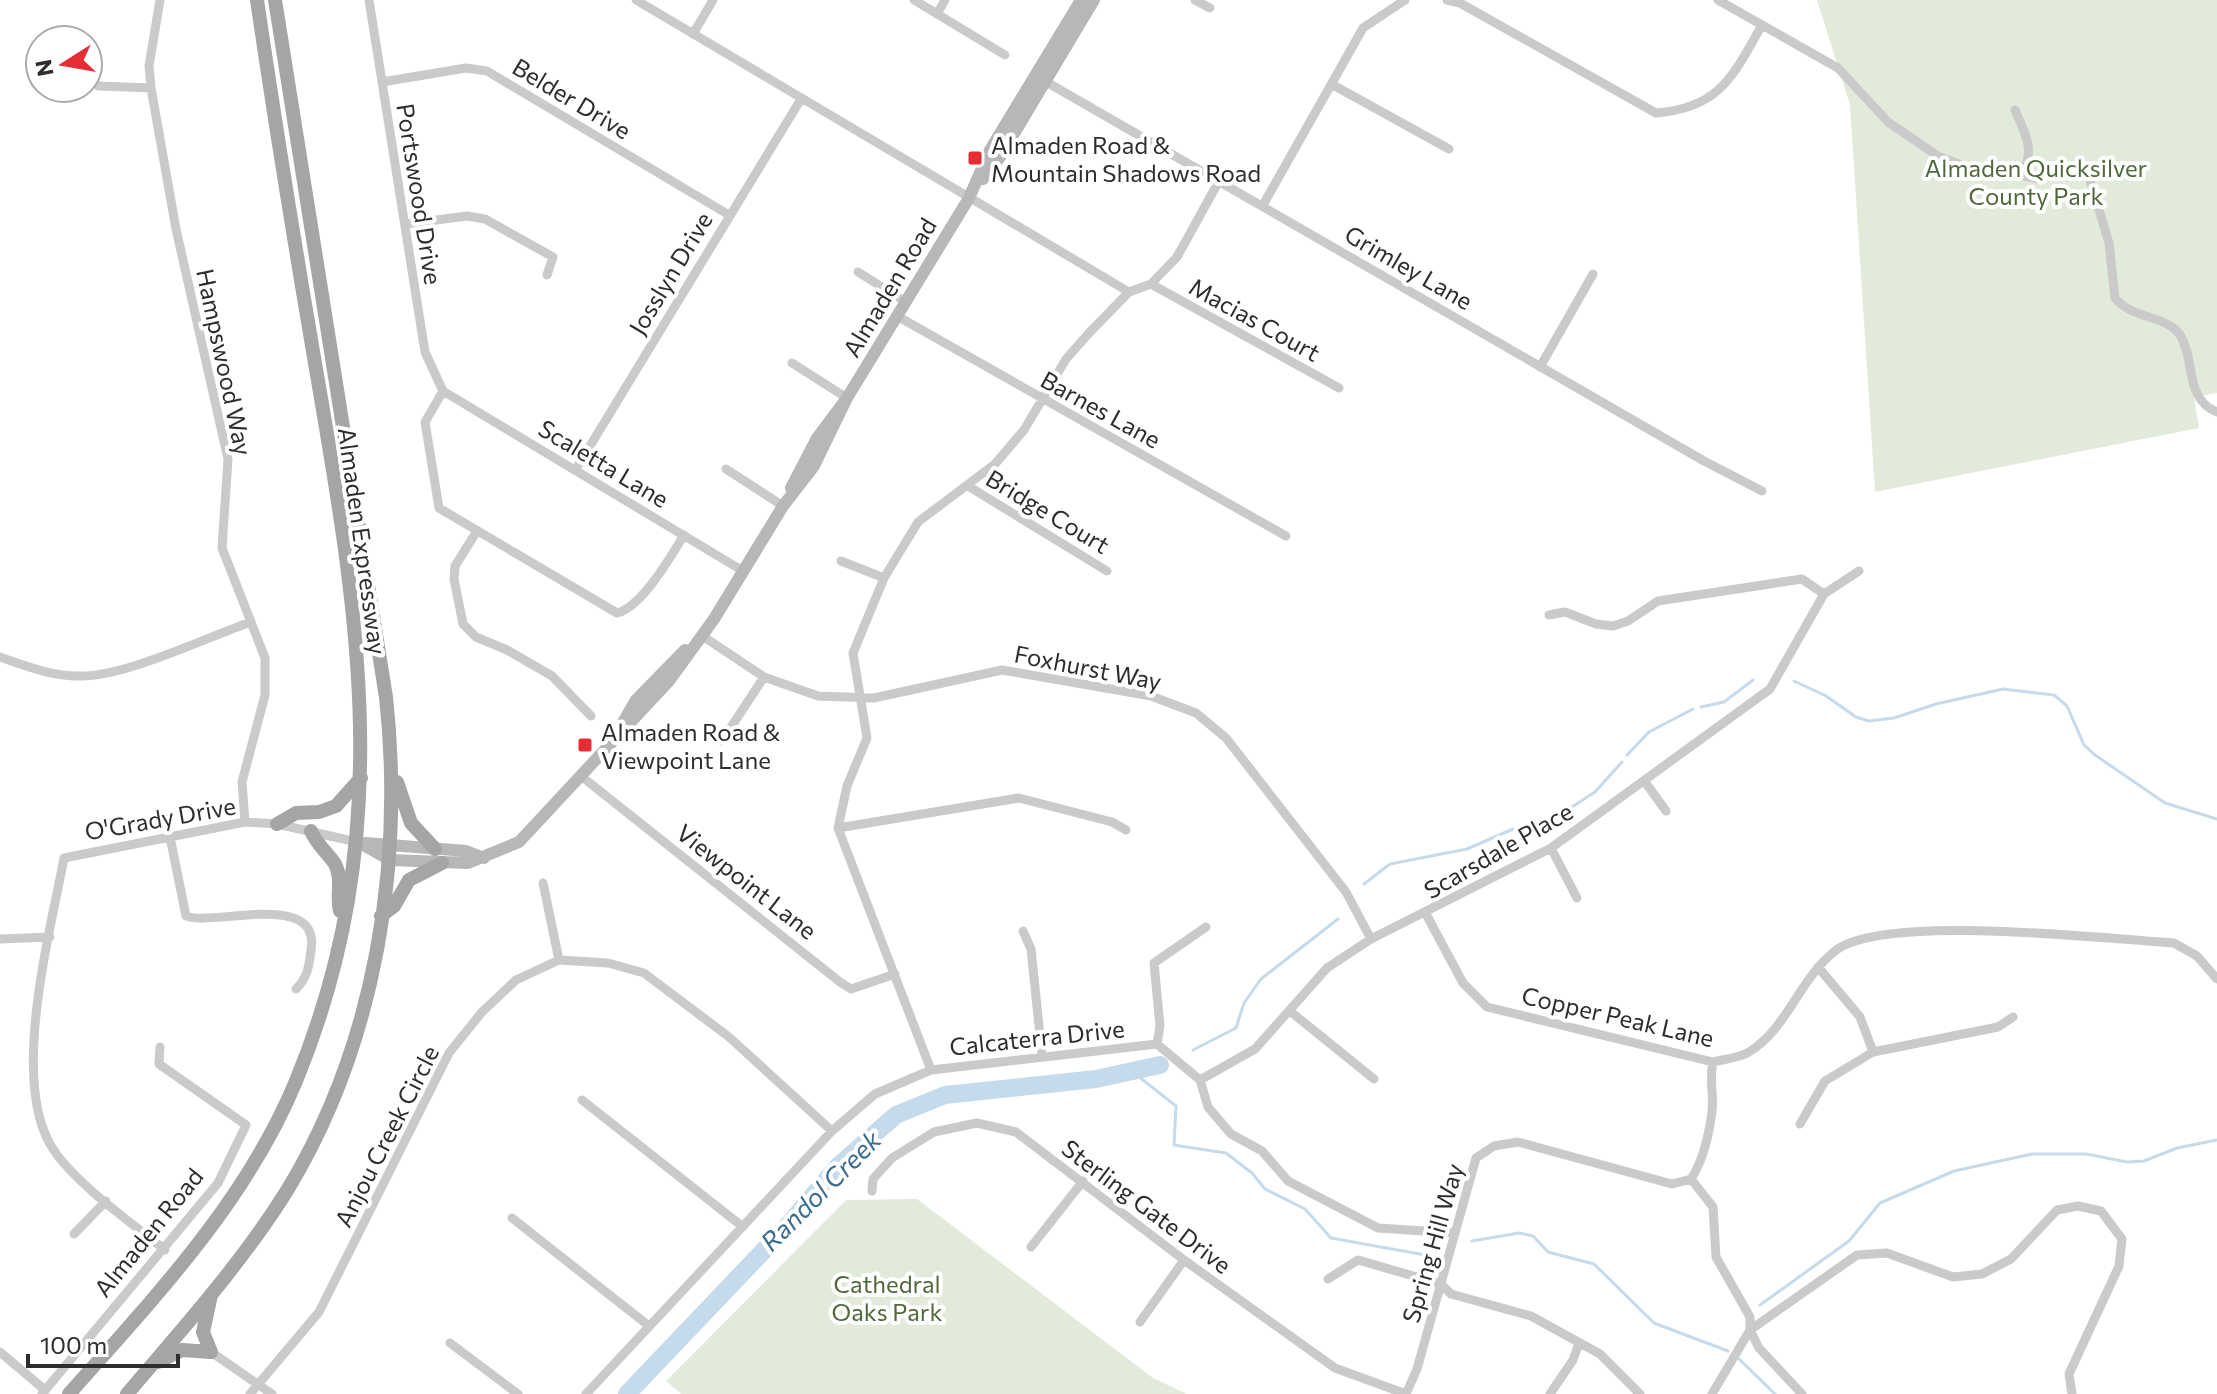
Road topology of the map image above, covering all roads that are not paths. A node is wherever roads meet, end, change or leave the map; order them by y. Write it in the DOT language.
graph roads {
  1 [pos="160,0"];
  2 [pos="257,0"];
  3 [pos="275,0"];
  4 [pos="369,0"];
  5 [pos="636,0"];
  6 [pos="713,0"];
  7 [pos="914,0"];
  8 [pos="945,0"];
  9 [pos="1081,0"];
  10 [pos="1094,0"];
  11 [pos="1195,0"];
  12 [pos="1405,0"];
  13 [pos="1447,0"];
  14 [pos="1718,0"];
  15 [pos="1210,8"];
  16 [pos="937,14"];
  17 [pos="1762,25"];
  18 [pos="693,34"];
  19 [pos="1005,55"];
  20 [pos="1041,79"];
  21 [pos="382,82"];
  22 [pos="1333,85"];
  23 [pos="104,86"];
  24 [pos="151,88"];
  25 [pos="801,99"];
  26 [pos="2015,110"];
  27 [pos="1449,149"];
  28 [pos="2020,175"];
  29 [pos="1219,181"];
  30 [pos="969,198"];
  31 [pos="1263,205"];
  32 [pos="729,215"];
  33 [pos="405,224"];
  34 [pos="858,272"];
  35 [pos="1593,274"];
  36 [pos="547,275"];
  37 [pos="1151,284"];
  38 [pos="1129,292"];
  39 [pos="906,302"];
  40 [pos="897,316"];
  41 [pos="792,363"];
  42 [pos="1540,367"];
  43 [pos="1339,388"];
  44 [pos="443,391"];
  45 [pos="847,398"];
  46 [pos="1042,400"];
  47 [pos="2217,412"];
  48 [pos="576,469"];
  49 [pos="726,469"];
  50 [pos="968,486"];
  51 [pos="1762,491"];
  52 [pos="783,506"];
  53 [pos="477,531"];
  54 [pos="684,535"];
  55 [pos="1286,536"];
  56 [pos="841,561"];
  57 [pos="743,571"];
  58 [pos="1107,571"];
  59 [pos="1859,571"];
  60 [pos="884,578"];
  61 [pos="1824,594"];
  62 [pos="1549,615"];
  63 [pos="251,622"];
  64 [pos="701,635"];
  65 [pos="0,657"];
  66 [pos="764,677"];
  67 [pos="859,698"];
  68 [pos="591,716"];
  69 [pos="722,741"];
  70 [pos="393,776"];
  71 [pos="581,776"];
  72 [pos="361,778"];
  73 [pos="1645,782"];
  74 [pos="1666,811"];
  75 [pos="245,822"];
  76 [pos="277,824"];
  77 [pos="838,828"];
  78 [pos="1126,830"];
  79 [pos="311,831"];
  80 [pos="170,837"];
  81 [pos="358,842"];
  82 [pos="1551,848"];
  83 [pos="390,853"];
  84 [pos="438,856"];
  85 [pos="543,883"];
  86 [pos="1577,898"];
  87 [pos="1426,914"];
  88 [pos="381,916"];
  89 [pos="344,927"];
  90 [pos="1206,927"];
  91 [pos="1023,931"];
  92 [pos="50,937"];
  93 [pos="0,939"];
  94 [pos="1371,939"];
  95 [pos="559,960"];
  96 [pos="1818,967"];
  97 [pos="895,974"];
  98 [pos="2217,979"];
  99 [pos="296,989"];
  100 [pos="1291,1012"];
  101 [pos="2013,1017"];
  102 [pos="1157,1044"];
  103 [pos="160,1047"];
  104 [pos="1873,1052"];
  105 [pos="1042,1055"];
  106 [pos="1713,1062"];
  107 [pos="931,1070"];
  108 [pos="1374,1079"];
  109 [pos="1200,1080"];
  110 [pos="582,1100"];
  111 [pos="1800,1124"];
  112 [pos="832,1131"];
  113 [pos="1691,1179"];
  114 [pos="1083,1181"];
  115 [pos="872,1191"];
  116 [pos="106,1201"];
  117 [pos="512,1218"];
  118 [pos="743,1227"];
  119 [pos="1454,1233"];
  120 [pos="74,1234"];
  121 [pos="1031,1247"];
  122 [pos="165,1250"];
  123 [pos="1184,1260"];
  124 [pos="1328,1279"];
  125 [pos="1441,1284"];
  126 [pos="212,1292"];
  127 [pos="1140,1322"];
  128 [pos="649,1326"];
  129 [pos="1750,1330"];
  130 [pos="450,1343"];
  131 [pos="1579,1343"];
  132 [pos="0,1352"];
  133 [pos="211,1352"];
  134 [pos="151,1366"];
  135 [pos="259,1384"];
  136 [pos="43,1392"];
  137 [pos="69,1394"];
  138 [pos="127,1394"];
  139 [pos="250,1394"];
  140 [pos="272,1394"];
  141 [pos="518,1394"];
  142 [pos="586,1394"];
  143 [pos="1406,1394"];
  144 [pos="1550,1394"];
  145 [pos="1640,1394"];
  146 [pos="1712,1394"];
  147 [pos="1802,1394"];
  148 [pos="2072,1394"];
  1 -- 24 [label="street, Hampswood Way"];
  2 -- 72 [label="main road, Almaden Expressway"];
  3 -- 70 [label="main road, Almaden Expressway"];
  4 -- 21 [label="street, Portswood Drive"];
  5 -- 18 [label="street"];
  6 -- 18 [label="street"];
  7 -- 16 [label="street"];
  8 -- 16 [label="street"];
  9 -- 20 [label="street, Almaden Road"];
  10 -- 20 [label="street, Almaden Road"];
  11 -- 15 [label="street"];
  12 -- 22 [label="street"];
  13 -- 17 [label="street"];
  14 -- 17 [label="street"];
  16 -- 19 [label="street"];
  17 -- 28 [label="street"];
  18 -- 25 [label="street"];
  20 -- 29 [label="street, Grimley Lane"];
  20 -- 30 [label="street, Almaden Road"];
  21 -- 32 [label="street, Belder Drive"];
  21 -- 33 [label="street, Portswood Drive"];
  22 -- 27 [label="street"];
  22 -- 31 [label="street"];
  23 -- 24 [label="street"];
  24 -- 63 [label="street, Hampswood Way"];
  25 -- 30 [label="street"];
  25 -- 32 [label="street, Josslyn Drive"];
  26 -- 28 [label="street"];
  28 -- 47 [label="street"];
  29 -- 31 [label="street, Grimley Lane"];
  29 -- 37 [label="street"];
  30 -- 38 [label="street"];
  30 -- 39 [label="street, Almaden Road"];
  31 -- 42 [label="street, Grimley Lane"];
  32 -- 48 [label="street, Josslyn Drive"];
  33 -- 36 [label="street"];
  33 -- 44 [label="street, Portswood Drive"];
  34 -- 39 [label="street"];
  35 -- 42 [label="street"];
  37 -- 38 [label="street"];
  37 -- 43 [label="street, Macias Court"];
  38 -- 46 [label="street"];
  39 -- 40 [label="street, Almaden Road"];
  40 -- 45 [label="street, Almaden Road"];
  40 -- 46 [label="street, Barnes Lane"];
  41 -- 45 [label="street"];
  42 -- 51 [label="street, Grimley Lane"];
  44 -- 48 [label="street, Scaletta Lane"];
  44 -- 53 [label="street"];
  45 -- 52 [label="street, Almaden Road"];
  46 -- 50 [label="street"];
  46 -- 55 [label="street, Barnes Lane"];
  48 -- 54 [label="street, Scaletta Lane"];
  49 -- 52 [label="street"];
  50 -- 58 [label="street, Bridge Court"];
  50 -- 60 [label="street"];
  52 -- 57 [label="street, Almaden Road"];
  53 -- 54 [label="street"];
  53 -- 68 [label="street"];
  54 -- 57 [label="street, Scaletta Lane"];
  56 -- 60 [label="street"];
  57 -- 64 [label="street, Almaden Road"];
  59 -- 61 [label="street"];
  60 -- 67 [label="street"];
  61 -- 62 [label="street"];
  61 -- 73 [label="street, Scarsdale Place"];
  63 -- 65 [label="street"];
  63 -- 75 [label="street, Hampswood Way"];
  64 -- 66 [label="street, Foxhurst Way"];
  64 -- 71 [label="street, Almaden Road"];
  66 -- 67 [label="street, Foxhurst Way"];
  66 -- 69 [label="street"];
  67 -- 77 [label="street"];
  67 -- 94 [label="street, Foxhurst Way"];
  70 -- 83 [label="main road, Almaden Expressway"];
  70 -- 84 [label="main road"];
  71 -- 84 [label="street, Almaden Road"];
  71 -- 97 [label="street, Viewpoint Lane"];
  72 -- 76 [label="main road"];
  72 -- 81 [label="main road, Almaden Expressway"];
  73 -- 74 [label="street"];
  73 -- 82 [label="street, Scarsdale Place"];
  75 -- 76 [label="street, O'Grady Drive"];
  75 -- 80 [label="street, O'Grady Drive"];
  76 -- 79 [label="street, O'Grady Drive"];
  77 -- 78 [label="street"];
  77 -- 97 [label="street"];
  79 -- 81 [label="street, O'Grady Drive"];
  79 -- 89 [label="main road"];
  80 -- 92 [label="street, O'Grady Drive"];
  80 -- 99 [label="street"];
  81 -- 83 [label="street, Almaden Road"];
  81 -- 89 [label="main road, Almaden Expressway"];
  82 -- 86 [label="street"];
  82 -- 87 [label="street, Scarsdale Place"];
  83 -- 84 [label="street, Almaden Road"];
  83 -- 88 [label="main road, Almaden Expressway"];
  84 -- 88 [label="main road"];
  85 -- 95 [label="street"];
  87 -- 94 [label="street, Scarsdale Place"];
  87 -- 106 [label="street, Copper Peak Lane"];
  88 -- 126 [label="main road, Almaden Expressway"];
  89 -- 137 [label="main road, Almaden Expressway"];
  90 -- 102 [label="street"];
  91 -- 105 [label="street"];
  92 -- 93 [label="street"];
  92 -- 116 [label="street"];
  94 -- 100 [label="street, Scarsdale Place"];
  95 -- 112 [label="street, Anjou Creek Circle"];
  95 -- 135 [label="street, Anjou Creek Circle"];
  96 -- 98 [label="street, Copper Peak Lane"];
  96 -- 104 [label="street"];
  96 -- 106 [label="street, Copper Peak Lane"];
  97 -- 107 [label="street"];
  100 -- 108 [label="street"];
  100 -- 109 [label="street, Scarsdale Place"];
  101 -- 104 [label="street"];
  102 -- 105 [label="street, Calcaterra Drive"];
  102 -- 109 [label="street, Calcaterra Drive"];
  103 -- 122 [label="street, Almaden Road"];
  104 -- 111 [label="street"];
  105 -- 107 [label="street, Calcaterra Drive"];
  106 -- 113 [label="street"];
  107 -- 112 [label="street, Calcaterra Drive"];
  109 -- 119 [label="street, Calcaterra Drive"];
  110 -- 118 [label="street"];
  112 -- 118 [label="street, Calcaterra Drive"];
  113 -- 119 [label="street, Spring Hill Way"];
  113 -- 129 [label="street"];
  114 -- 115 [label="street, Sterling Gate Drive"];
  114 -- 121 [label="street"];
  114 -- 123 [label="street, Sterling Gate Drive"];
  116 -- 120 [label="street"];
  116 -- 122 [label="street"];
  117 -- 128 [label="street"];
  118 -- 128 [label="street, Calcaterra Drive"];
  119 -- 125 [label="street, Spring Hill Way"];
  122 -- 136 [label="street, Almaden Road"];
  123 -- 127 [label="street"];
  123 -- 143 [label="street, Sterling Gate Drive"];
  124 -- 125 [label="street"];
  125 -- 131 [label="street"];
  125 -- 143 [label="street, Spring Hill Way"];
  126 -- 133 [label="main road"];
  126 -- 134 [label="main road, Almaden Expressway"];
  128 -- 142 [label="street, Calcaterra Drive"];
  129 -- 146 [label="street"];
  129 -- 147 [label="street"];
  129 -- 148 [label="street"];
  130 -- 141 [label="street"];
  131 -- 144 [label="street"];
  131 -- 145 [label="street"];
  132 -- 136 [label="street"];
  133 -- 134 [label="main road"];
  133 -- 135 [label="street"];
  134 -- 138 [label="main road, Almaden Expressway"];
  135 -- 139 [label="street, Anjou Creek Circle"];
  135 -- 140 [label="street"];
}
